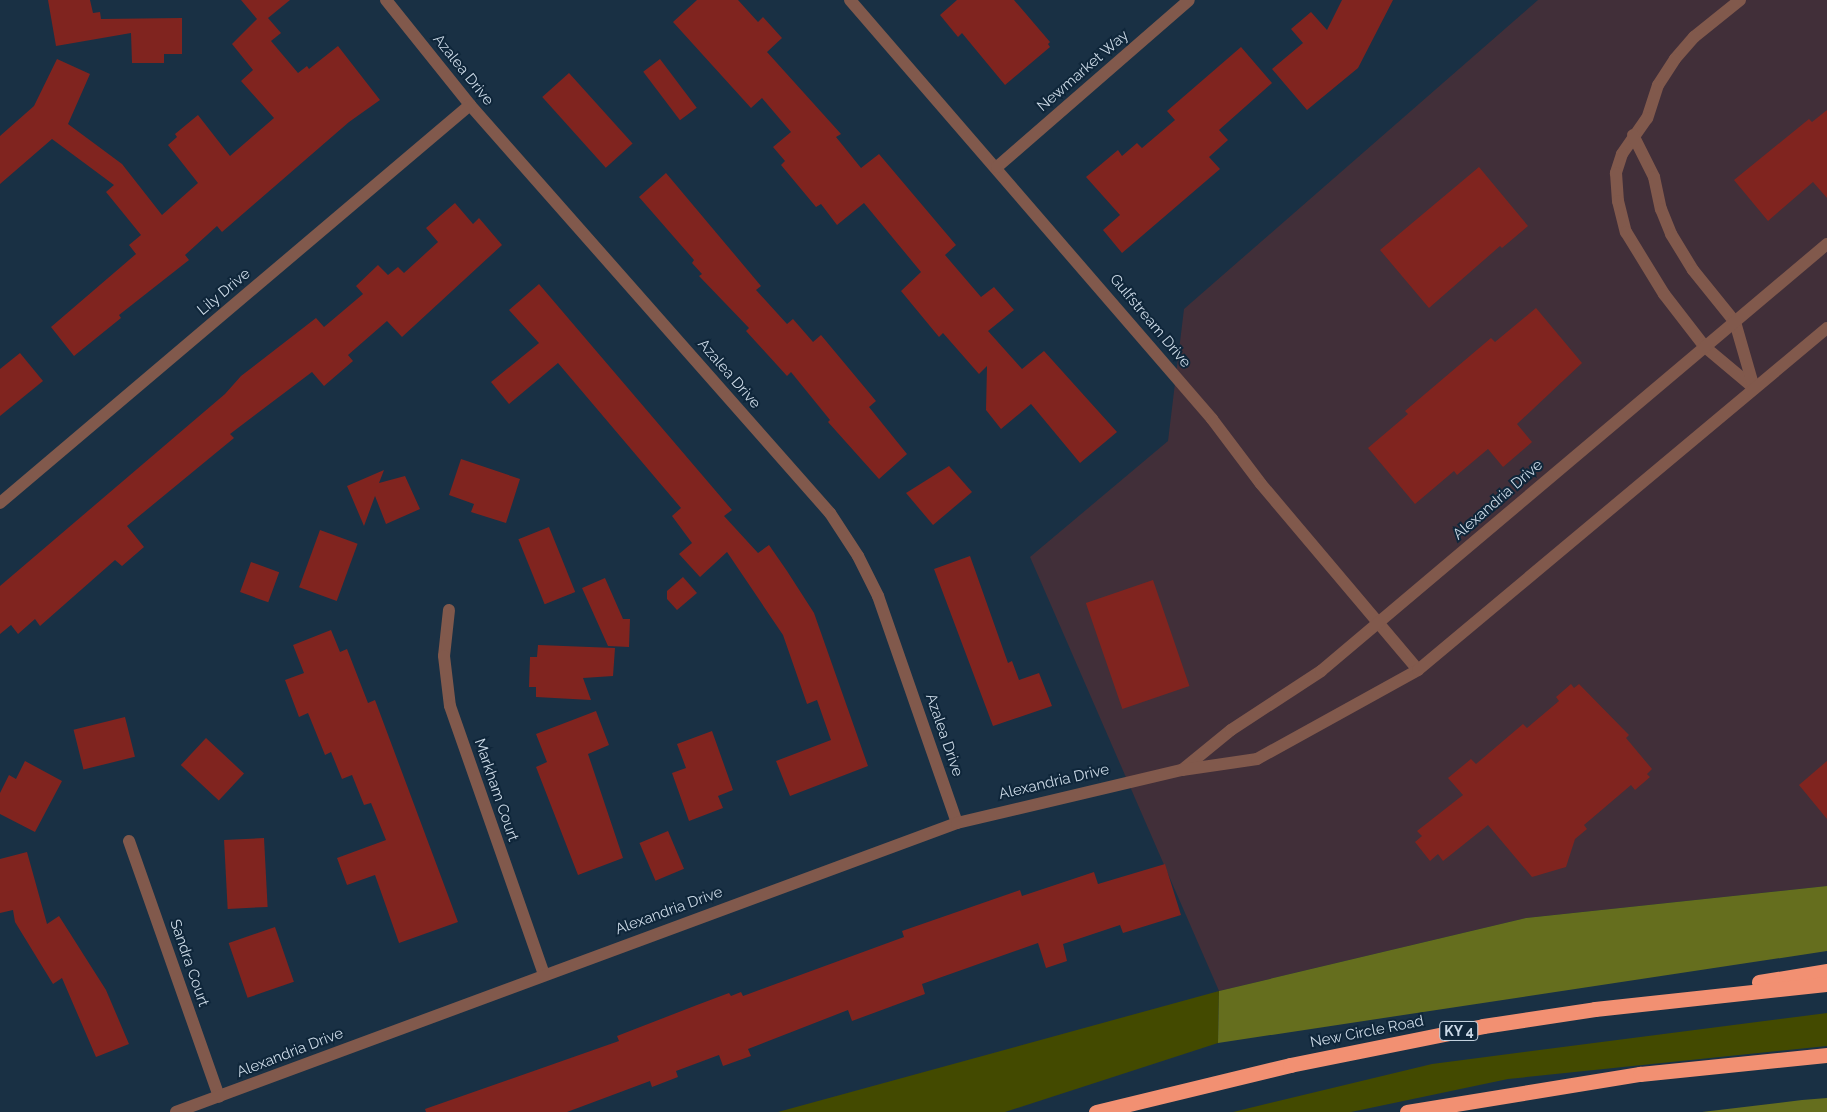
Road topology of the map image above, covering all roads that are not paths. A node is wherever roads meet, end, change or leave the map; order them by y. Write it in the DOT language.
graph roads {
  1 [pos="386,0"];
  2 [pos="850,0"];
  3 [pos="1189,0"];
  4 [pos="1740,0"];
  5 [pos="470,105"];
  6 [pos="1633,135"];
  7 [pos="998,167"];
  8 [pos="1827,244"];
  9 [pos="1734,322"];
  10 [pos="1827,328"];
  11 [pos="1705,347"];
  12 [pos="1754,388"];
  13 [pos="0,503"];
  14 [pos="449,610"];
  15 [pos="1378,624"];
  16 [pos="1418,670"];
  17 [pos="1182,770"];
  18 [pos="957,823"];
  19 [pos="129,840"];
  20 [pos="1827,971"];
  21 [pos="544,975"];
  22 [pos="1827,984"];
  23 [pos="1596,1009"];
  24 [pos="1827,1055"];
  25 [pos="1827,1065"];
  26 [pos="1717,1066"];
  27 [pos="219,1097"];
  28 [pos="176,1112"];
  29 [pos="1096,1112"];
  30 [pos="1407,1112"];
  1 -- 5 [label="street, Azalea Drive"];
  2 -- 7 [label="street, Gulfstream Drive"];
  3 -- 7 [label="street, Newmarket Way"];
  4 -- 6 [label="street"];
  5 -- 13 [label="street, Lily Drive"];
  5 -- 18 [label="street, Azalea Drive"];
  6 -- 9 [label="street"];
  6 -- 11 [label="street"];
  7 -- 15 [label="street, Gulfstream Drive"];
  8 -- 9 [label="street, Alexandria Drive"];
  9 -- 11 [label="street, Alexandria Drive"];
  9 -- 12 [label="street"];
  10 -- 12 [label="street, Alexandria Drive"];
  11 -- 12 [label="street"];
  11 -- 15 [label="street, Alexandria Drive"];
  12 -- 16 [label="street, Alexandria Drive"];
  14 -- 21 [label="street, Markham Court"];
  15 -- 16 [label="street, Gulfstream Drive"];
  15 -- 17 [label="street, Alexandria Drive"];
  16 -- 17 [label="street, Alexandria Drive"];
  17 -- 18 [label="street, Alexandria Drive"];
  18 -- 21 [label="street, Alexandria Drive"];
  19 -- 27 [label="street, Sandra Court"];
  20 -- 23 [label="highway"];
  21 -- 27 [label="street, Alexandria Drive"];
  22 -- 23 [label="highway, New Circle Road / KY 4"];
  23 -- 29 [label="highway, New Circle Road / KY 4"];
  24 -- 26 [label="highway"];
  25 -- 26 [label="highway"];
  26 -- 30 [label="highway"];
  27 -- 28 [label="street, Alexandria Drive"];
}
